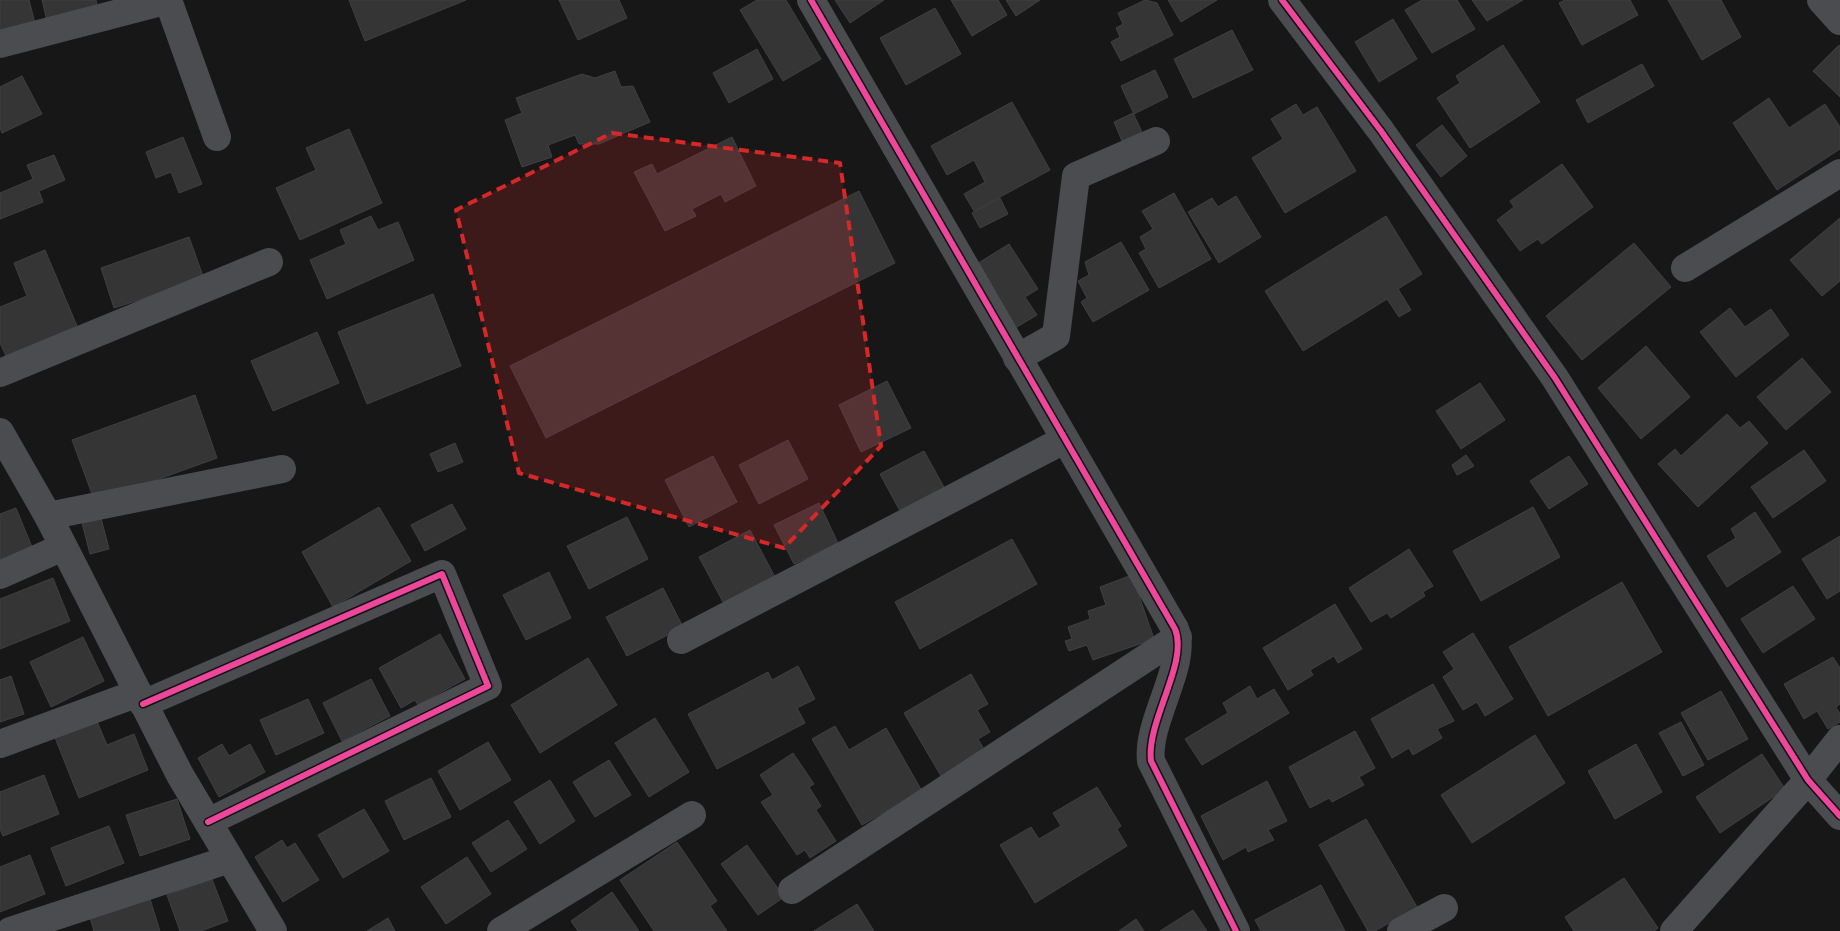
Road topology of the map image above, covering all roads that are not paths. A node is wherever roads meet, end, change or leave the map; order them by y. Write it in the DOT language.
graph roads {
  1 [pos="169,0"];
  2 [pos="811,0"];
  3 [pos="1282,0"];
  4 [pos="1821,0"];
  5 [pos="1840,21"];
  6 [pos="0,44"];
  7 [pos="217,137"];
  8 [pos="1156,141"];
  9 [pos="1840,173"];
  10 [pos="269,262"];
  11 [pos="1685,268"];
  12 [pos="1017,358"];
  13 [pos="0,373"];
  14 [pos="0,432"];
  15 [pos="1064,440"];
  16 [pos="282,469"];
  17 [pos="48,516"];
  18 [pos="63,547"];
  19 [pos="0,575"];
  20 [pos="1178,637"];
  21 [pos="680,640"];
  22 [pos="140,698"];
  23 [pos="1840,739"];
  24 [pos="0,744"];
  25 [pos="1808,780"];
  26 [pos="692,815"];
  27 [pos="1840,816"];
  28 [pos="208,822"];
  29 [pos="230,860"];
  30 [pos="792,890"];
  31 [pos="1444,908"];
  32 [pos="10,931"];
  33 [pos="273,931"];
  34 [pos="501,931"];
  35 [pos="1236,931"];
  36 [pos="1401,931"];
  37 [pos="1674,931"];
  1 -- 6 [label="street"];
  1 -- 7 [label="street"];
  2 -- 12 [label="street"];
  3 -- 25 [label="street"];
  4 -- 5 [label="street"];
  8 -- 12 [label="street"];
  9 -- 11 [label="street"];
  10 -- 13 [label="street"];
  12 -- 15 [label="street"];
  14 -- 17 [label="street"];
  15 -- 20 [label="street"];
  15 -- 21 [label="street"];
  16 -- 17 [label="street"];
  17 -- 18 [label="street"];
  18 -- 19 [label="street"];
  18 -- 22 [label="street"];
  20 -- 30 [label="street"];
  20 -- 35 [label="street"];
  22 -- 24 [label="street"];
  22 -- 28 [label="street"];
  22 -- 28 [label="street"];
  23 -- 25 [label="street"];
  25 -- 27 [label="street"];
  25 -- 37 [label="street"];
  26 -- 34 [label="street"];
  28 -- 29 [label="street"];
  29 -- 32 [label="street"];
  29 -- 33 [label="street"];
  31 -- 36 [label="street"];
}
